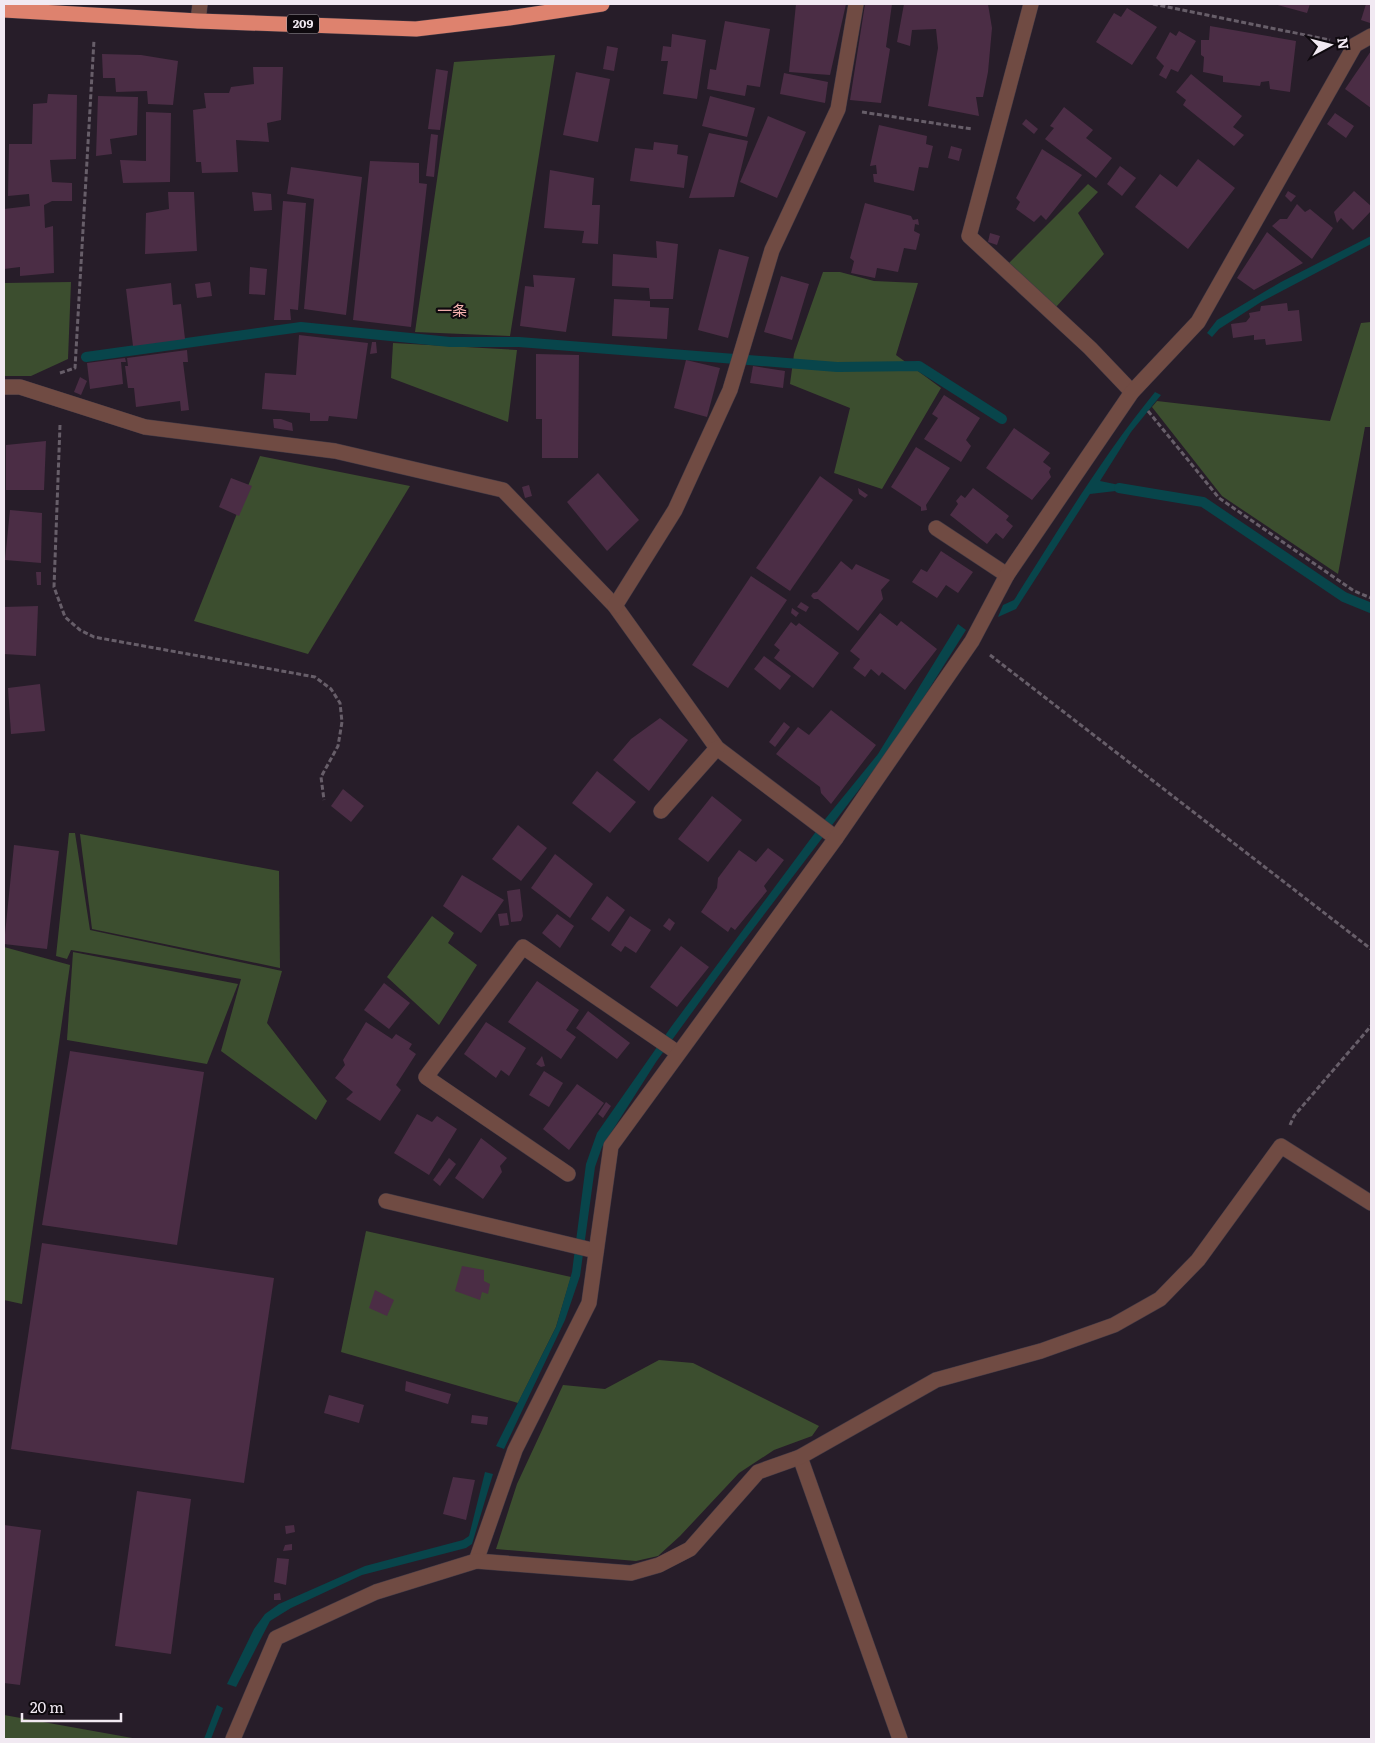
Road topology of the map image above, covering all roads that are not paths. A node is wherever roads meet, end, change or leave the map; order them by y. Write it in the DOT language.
graph roads {
  1 [pos="200,4"];
  2 [pos="602,4"];
  3 [pos="856,4"];
  4 [pos="1031,4"];
  5 [pos="4,10"];
  6 [pos="198,21"];
  7 [pos="1371,36"];
  8 [pos="4,386"];
  9 [pos="1132,392"];
  10 [pos="936,528"];
  11 [pos="1007,574"];
  12 [pos="614,606"];
  13 [pos="717,748"];
  14 [pos="661,811"];
  15 [pos="836,838"];
  16 [pos="678,1053"];
  17 [pos="568,1174"];
  18 [pos="386,1201"];
  19 [pos="1371,1203"];
  20 [pos="596,1251"];
  21 [pos="800,1457"];
  22 [pos="476,1561"];
  23 [pos="233,1739"];
  24 [pos="900,1739"];
  1 -- 6 [label="street"];
  2 -- 6 [label="highway, 209"];
  3 -- 12 [label="street"];
  4 -- 9 [label="street"];
  5 -- 6 [label="highway, 209"];
  7 -- 9 [label="street"];
  8 -- 12 [label="street"];
  9 -- 11 [label="street"];
  10 -- 11 [label="street"];
  11 -- 15 [label="street"];
  12 -- 13 [label="street"];
  13 -- 14 [label="street"];
  13 -- 15 [label="street"];
  15 -- 16 [label="street"];
  16 -- 17 [label="street"];
  16 -- 20 [label="street"];
  18 -- 20 [label="street"];
  19 -- 21 [label="street"];
  20 -- 22 [label="street"];
  21 -- 22 [label="street"];
  21 -- 24 [label="street"];
  22 -- 23 [label="street"];
}
